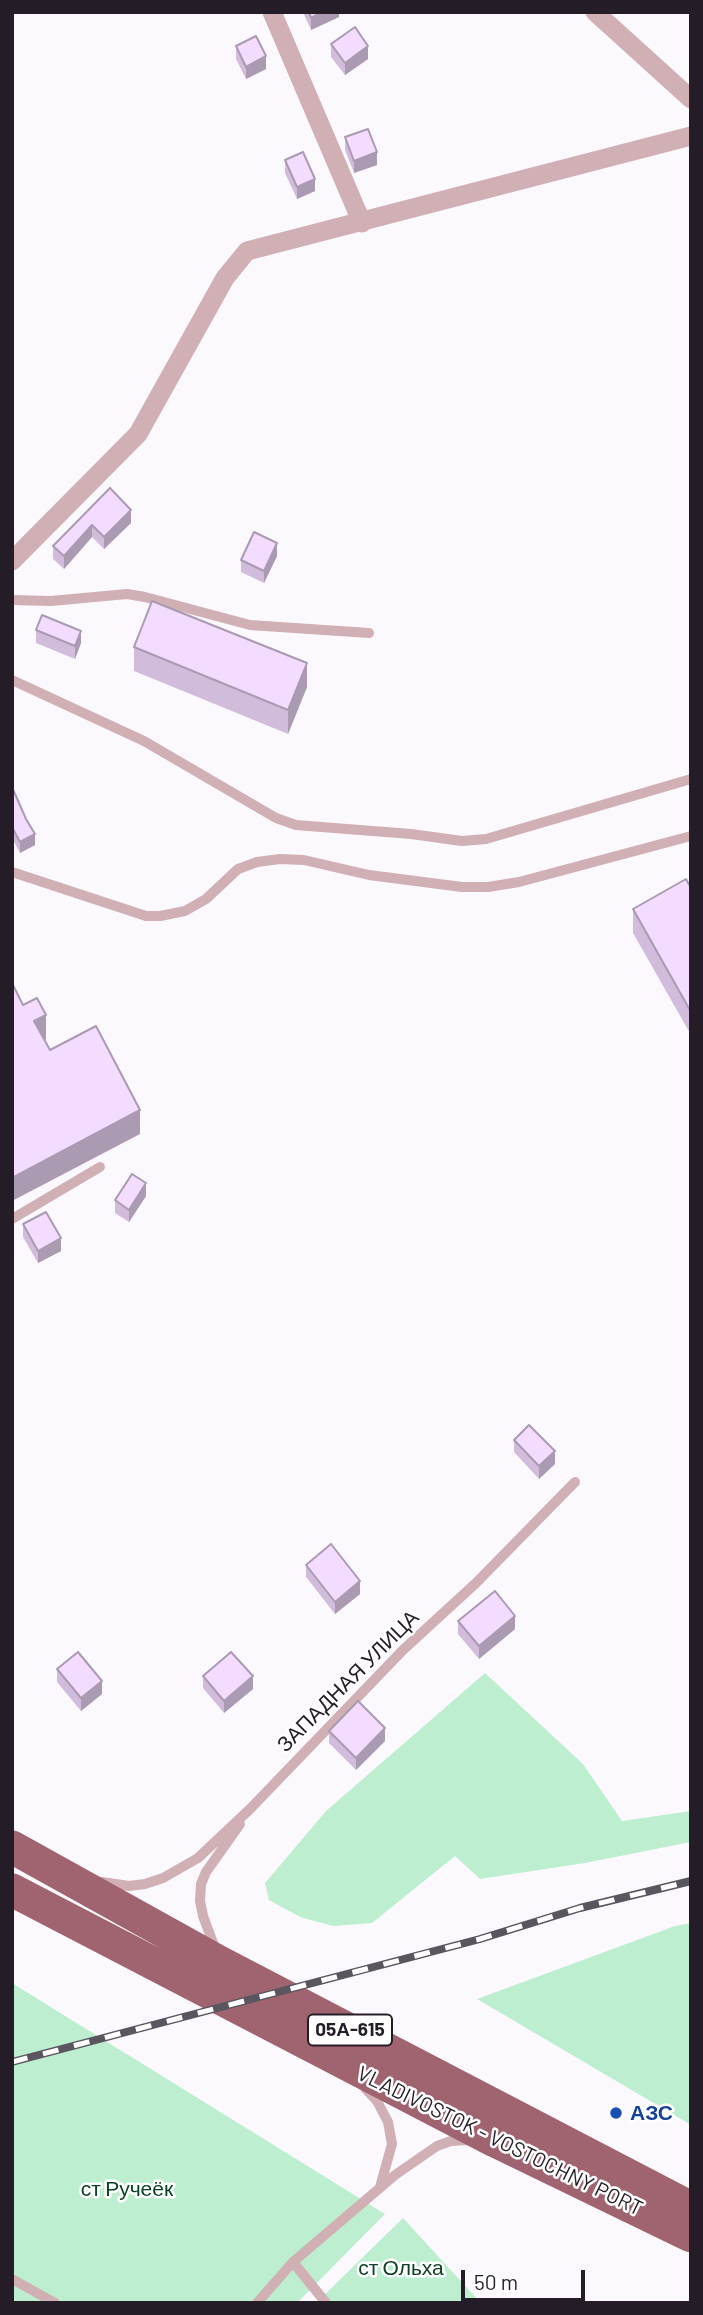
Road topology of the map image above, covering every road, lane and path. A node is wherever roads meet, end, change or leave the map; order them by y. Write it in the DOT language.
graph roads {
  1 [pos="272,12"];
  2 [pos="595,12"];
  3 [pos="691,99"];
  4 [pos="691,136"];
  5 [pos="362,223"];
  6 [pos="12,561"];
  7 [pos="12,600"];
  8 [pos="369,633"];
  9 [pos="12,680"];
  10 [pos="691,779"];
  11 [pos="691,836"];
  12 [pos="12,872"];
  13 [pos="100,1167"];
  14 [pos="12,1219"];
  15 [pos="575,1482"];
  16 [pos="250,1809"];
  17 [pos="12,1847"];
  18 [pos="67,1879"];
  19 [pos="12,1890"];
  20 [pos="219,1962"];
  21 [pos="338,2060"];
  22 [pos="495,2140"];
  23 [pos="380,2188"];
  24 [pos="691,2208"];
  25 [pos="691,2236"];
  26 [pos="293,2262"];
  27 [pos="12,2279"];
  28 [pos="55,2303"];
  29 [pos="257,2303"];
  30 [pos="326,2303"];
  1 -- 5 [label="street"];
  2 -- 3 [label="street"];
  4 -- 5 [label="street"];
  5 -- 6 [label="street"];
  7 -- 8 [label="lane"];
  9 -- 10 [label="lane"];
  11 -- 12 [label="lane"];
  13 -- 14 [label="lane"];
  15 -- 16 [label="lane, ЗАПАДНАЯ УЛИЦА"];
  16 -- 18 [label="lane, ЗАПАДНАЯ УЛИЦА"];
  16 -- 20 [label="lane, ЗАПАДНАЯ УЛИЦА"];
  17 -- 18 [label="highway, VLADIVOSTOK - VOSTOCHNY PORT / 05А-615"];
  18 -- 20 [label="highway, VLADIVOSTOK - VOSTOCHNY PORT / 05А-615"];
  19 -- 21 [label="highway, VLADIVOSTOK - VOSTOCHNY PORT / 05А-615"];
  20 -- 24 [label="highway, VLADIVOSTOK - VOSTOCHNY PORT / 05А-615"];
  21 -- 22 [label="highway, VLADIVOSTOK - VOSTOCHNY PORT / 05А-615"];
  21 -- 23 [label="lane"];
  22 -- 23 [label="lane"];
  22 -- 25 [label="highway, VLADIVOSTOK - VOSTOCHNY PORT / 05А-615"];
  23 -- 26 [label="lane"];
  26 -- 29 [label="lane"];
  26 -- 30 [label="lane"];
  27 -- 28 [label="lane"];
}
